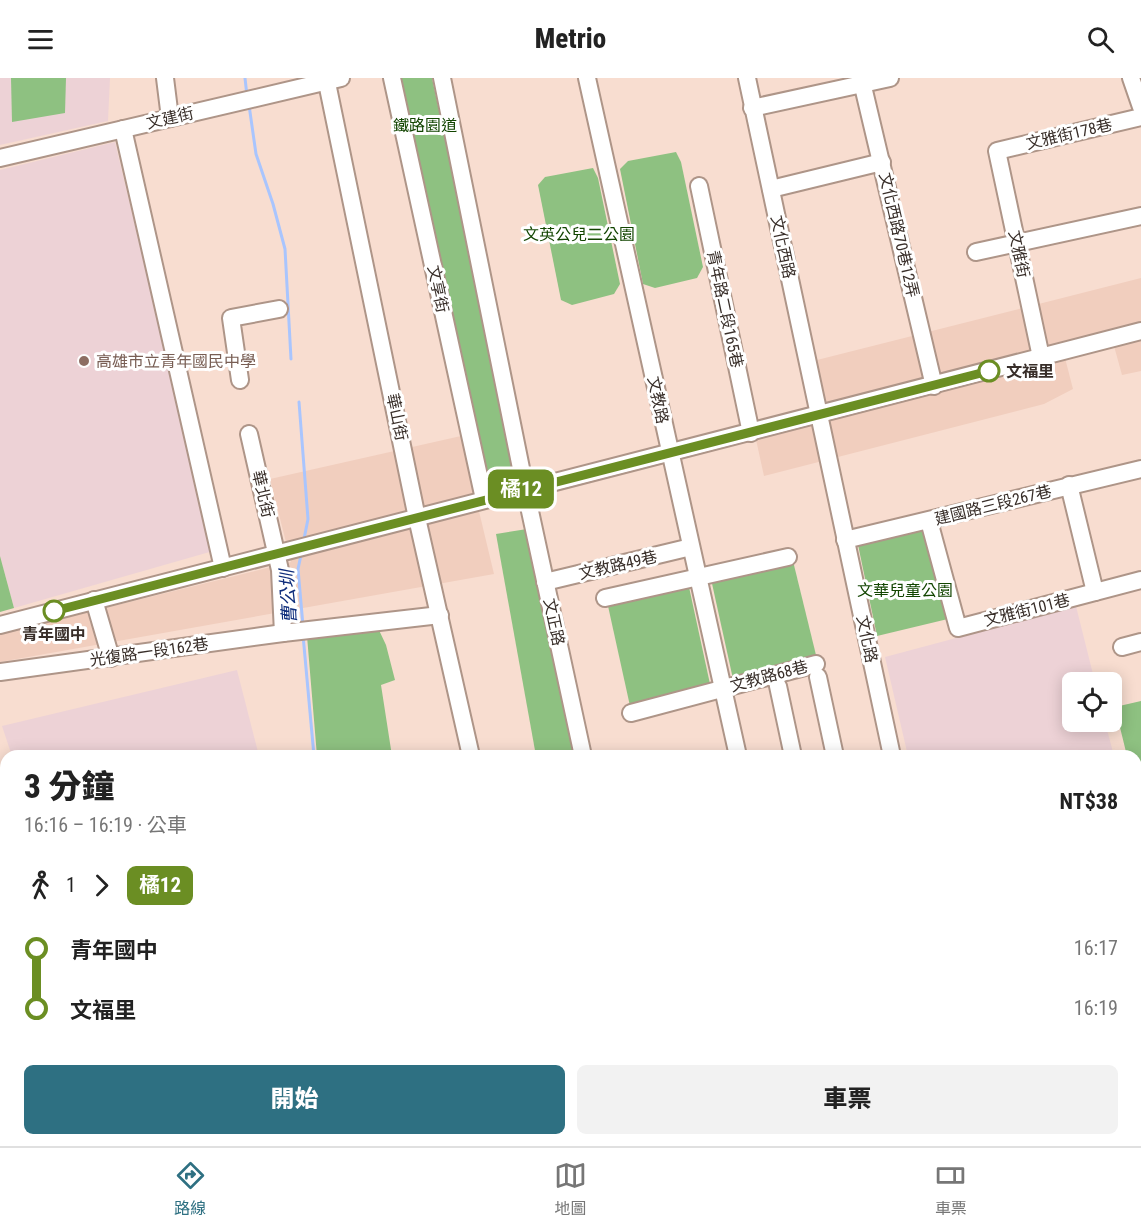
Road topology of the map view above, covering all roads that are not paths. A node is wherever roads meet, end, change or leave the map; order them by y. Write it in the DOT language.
graph roads {
  1 [pos="165,78"];
  2 [pos="392,78"];
  3 [pos="442,78"];
  4 [pos="587,78"];
  5 [pos="747,78"];
  6 [pos="890,78"];
  7 [pos="1131,78"];
  8 [pos="331,79"];
  9 [pos="862,82"];
  10 [pos="1141,107"];
  11 [pos="752,108"];
  12 [pos="1141,117"];
  13 [pos="170,118"];
  14 [pos="123,129"];
  15 [pos="997,151"];
  16 [pos="0,158"];
  17 [pos="882,162"];
  18 [pos="699,186"];
  19 [pos="771,189"];
  20 [pos="1141,216"];
  21 [pos="1016,243"];
  22 [pos="976,252"];
  23 [pos="279,309"];
  24 [pos="1141,331"];
  25 [pos="1041,357"];
  26 [pos="240,380"];
  27 [pos="934,386"];
  28 [pos="818,416"];
  29 [pos="751,433"];
  30 [pos="249,434"];
  31 [pos="669,453"];
  32 [pos="1141,469"];
  33 [pos="1069,485"];
  34 [pos="525,488"];
  35 [pos="484,499"];
  36 [pos="417,518"];
  37 [pos="929,521"];
  38 [pos="845,540"];
  39 [pos="692,547"];
  40 [pos="277,554"];
  41 [pos="788,556"];
  42 [pos="223,568"];
  43 [pos="698,577"];
  44 [pos="1141,580"];
  45 [pos="545,582"];
  46 [pos="1095,592"];
  47 [pos="606,598"];
  48 [pos="94,600"];
  49 [pos="440,615"];
  50 [pos="0,625"];
  51 [pos="296,631"];
  52 [pos="1141,642"];
  53 [pos="1122,647"];
  54 [pos="111,658"];
  55 [pos="0,672"];
  56 [pos="778,686"];
  57 [pos="723,688"];
  58 [pos="631,713"];
  59 [pos="470,750"];
  60 [pos="582,750"];
  61 [pos="737,750"];
  62 [pos="792,750"];
  63 [pos="834,750"];
  64 [pos="891,750"];
  1 -- 13 [label="street"];
  2 -- 35 [label="street, 文享街"];
  3 -- 34 [label="street"];
  4 -- 31 [label="street, 文教路"];
  5 -- 11 [label="street, 文化西路"];
  6 -- 9 [label="street"];
  7 -- 10 [label="street"];
  8 -- 13 [label="street, 文建街"];
  8 -- 36 [label="street, 華山街"];
  9 -- 11 [label="street"];
  9 -- 17 [label="street, 文化西路70巷12弄"];
  11 -- 19 [label="street, 文化西路"];
  12 -- 15 [label="street, 文雅街178巷"];
  13 -- 14 [label="street, 文建街"];
  14 -- 16 [label="street, 文建街"];
  14 -- 42 [label="street"];
  15 -- 21 [label="street, 文雅街"];
  17 -- 19 [label="street"];
  17 -- 27 [label="street, 文化西路70巷12弄"];
  18 -- 29 [label="street, 青年路二段165巷"];
  19 -- 28 [label="street, 文化西路"];
  20 -- 21 [label="street"];
  21 -- 22 [label="street"];
  21 -- 25 [label="street, 文雅街"];
  23 -- 26 [label="street"];
  24 -- 25 [label="street"];
  25 -- 27 [label="street"];
  27 -- 28 [label="street"];
  28 -- 29 [label="street"];
  28 -- 38 [label="street, 文化路"];
  29 -- 31 [label="street"];
  30 -- 40 [label="street, 華北街"];
  31 -- 34 [label="street"];
  31 -- 39 [label="street, 文教路"];
  32 -- 33 [label="street, 建國路三段267巷"];
  33 -- 37 [label="street, 建國路三段267巷"];
  33 -- 46 [label="street"];
  34 -- 35 [label="street"];
  34 -- 45 [label="street, 文正路"];
  35 -- 36 [label="street"];
  36 -- 40 [label="street"];
  36 -- 49 [label="street, 華山街"];
  37 -- 38 [label="street, 建國路三段267巷"];
  37 -- 46 [label="street, 文雅街101巷"];
  38 -- 64 [label="street, 文化路"];
  39 -- 43 [label="street, 文教路"];
  39 -- 45 [label="street, 文教路49巷"];
  40 -- 42 [label="street"];
  40 -- 51 [label="street, 華北街"];
  41 -- 43 [label="street"];
  42 -- 48 [label="street"];
  43 -- 47 [label="street"];
  43 -- 57 [label="street, 文教路"];
  44 -- 46 [label="street, 文雅街101巷"];
  45 -- 60 [label="street, 文正路"];
  48 -- 50 [label="street"];
  48 -- 54 [label="street"];
  49 -- 51 [label="street, 光復路一段162巷"];
  49 -- 59 [label="street, 華山街"];
  51 -- 54 [label="street, 光復路一段162巷"];
  52 -- 53 [label="street"];
  54 -- 55 [label="street, 光復路一段162巷"];
  56 -- 62 [label="street"];
  57 -- 58 [label="street, 文教路68巷"];
  57 -- 61 [label="street, 文教路"];
  57 -- 63 [label="street, 文教路68巷"];
}
